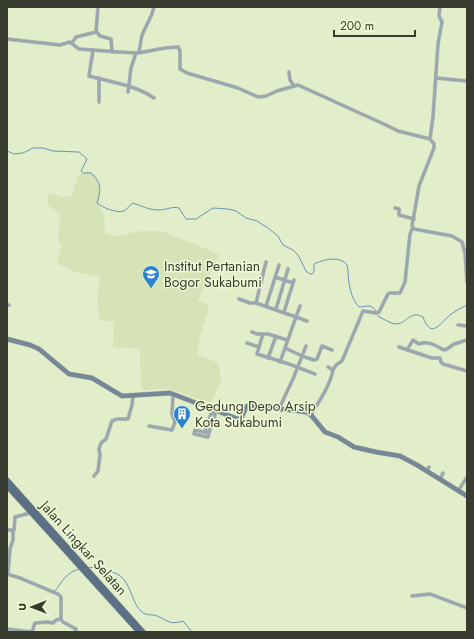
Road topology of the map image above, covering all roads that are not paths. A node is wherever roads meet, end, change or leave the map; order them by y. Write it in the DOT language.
graph roads {
  1 [pos="98,7"];
  2 [pos="154,7"];
  3 [pos="440,7"];
  4 [pos="96,31"];
  5 [pos="7,39"];
  6 [pos="72,42"];
  7 [pos="93,50"];
  8 [pos="112,52"];
  9 [pos="137,53"];
  10 [pos="289,72"];
  11 [pos="99,78"];
  12 [pos="436,78"];
  13 [pos="467,81"];
  14 [pos="129,86"];
  15 [pos="294,86"];
  16 [pos="128,92"];
  17 [pos="154,98"];
  18 [pos="99,102"];
  19 [pos="430,139"];
  20 [pos="395,208"];
  21 [pos="414,219"];
  22 [pos="413,227"];
  23 [pos="266,262"];
  24 [pos="279,265"];
  25 [pos="288,269"];
  26 [pos="275,277"];
  27 [pos="284,281"];
  28 [pos="467,282"];
  29 [pos="239,298"];
  30 [pos="256,302"];
  31 [pos="266,306"];
  32 [pos="300,306"];
  33 [pos="276,309"];
  34 [pos="284,312"];
  35 [pos="296,317"];
  36 [pos="307,321"];
  37 [pos="458,325"];
  38 [pos="467,326"];
  39 [pos="252,332"];
  40 [pos="263,334"];
  41 [pos="276,336"];
  42 [pos="7,340"];
  43 [pos="287,340"];
  44 [pos="467,340"];
  45 [pos="246,343"];
  46 [pos="306,346"];
  47 [pos="259,347"];
  48 [pos="285,348"];
  49 [pos="399,348"];
  50 [pos="332,350"];
  51 [pos="407,350"];
  52 [pos="302,356"];
  53 [pos="268,358"];
  54 [pos="280,362"];
  55 [pos="328,366"];
  56 [pos="297,368"];
  57 [pos="333,370"];
  58 [pos="467,371"];
  59 [pos="315,374"];
  60 [pos="173,394"];
  61 [pos="133,396"];
  62 [pos="279,409"];
  63 [pos="214,410"];
  64 [pos="311,415"];
  65 [pos="149,426"];
  66 [pos="207,432"];
  67 [pos="443,473"];
  68 [pos="94,476"];
  69 [pos="467,477"];
  70 [pos="440,479"];
  71 [pos="7,480"];
  72 [pos="7,486"];
  73 [pos="458,491"];
  74 [pos="467,496"];
  75 [pos="32,512"];
  76 [pos="7,530"];
  77 [pos="13,530"];
  78 [pos="8,574"];
  79 [pos="412,596"];
  80 [pos="467,608"];
  81 [pos="61,619"];
  82 [pos="7,629"];
  83 [pos="75,632"];
  84 [pos="138,632"];
  85 [pos="143,632"];
  1 -- 4 [label="street"];
  2 -- 9 [label="street"];
  3 -- 12 [label="street"];
  4 -- 6 [label="street"];
  4 -- 8 [label="street"];
  5 -- 6 [label="street"];
  6 -- 7 [label="street"];
  7 -- 8 [label="street"];
  7 -- 11 [label="street"];
  8 -- 9 [label="street"];
  9 -- 14 [label="street"];
  9 -- 15 [label="street"];
  10 -- 15 [label="street"];
  11 -- 14 [label="street"];
  11 -- 18 [label="street"];
  12 -- 13 [label="street"];
  12 -- 19 [label="street"];
  14 -- 16 [label="street"];
  14 -- 17 [label="street"];
  15 -- 19 [label="street"];
  19 -- 21 [label="street"];
  20 -- 21 [label="street"];
  21 -- 22 [label="street"];
  22 -- 28 [label="street"];
  22 -- 57 [label="street"];
  23 -- 30 [label="street"];
  24 -- 26 [label="street"];
  25 -- 27 [label="street"];
  26 -- 27 [label="street"];
  26 -- 31 [label="street"];
  27 -- 33 [label="street"];
  27 -- 34 [label="street"];
  29 -- 30 [label="street"];
  30 -- 31 [label="street"];
  31 -- 33 [label="street"];
  32 -- 35 [label="street"];
  33 -- 34 [label="street"];
  34 -- 35 [label="street"];
  35 -- 36 [label="street"];
  35 -- 43 [label="street"];
  37 -- 38 [label="street"];
  39 -- 40 [label="street"];
  40 -- 41 [label="street"];
  40 -- 47 [label="street"];
  41 -- 43 [label="street"];
  41 -- 53 [label="street"];
  42 -- 61 [label="street"];
  43 -- 48 [label="street"];
  44 -- 51 [label="street"];
  45 -- 47 [label="street"];
  46 -- 52 [label="street"];
  47 -- 53 [label="street"];
  48 -- 52 [label="street"];
  48 -- 54 [label="street"];
  49 -- 51 [label="street"];
  50 -- 52 [label="street"];
  51 -- 58 [label="street"];
  52 -- 56 [label="street"];
  53 -- 54 [label="street"];
  54 -- 56 [label="street"];
  55 -- 57 [label="street"];
  56 -- 59 [label="street"];
  56 -- 62 [label="street"];
  57 -- 64 [label="street"];
  60 -- 61 [label="street"];
  60 -- 63 [label="street"];
  60 -- 65 [label="street"];
  61 -- 68 [label="street"];
  62 -- 63 [label="street"];
  62 -- 64 [label="street"];
  63 -- 66 [label="street"];
  64 -- 70 [label="street"];
  67 -- 70 [label="street"];
  69 -- 73 [label="street"];
  70 -- 73 [label="street"];
  71 -- 75 [label="main road, Jalan Lingkar Selatan"];
  72 -- 75 [label="main road, Jalan Lingkar Selatan"];
  73 -- 74 [label="street"];
  75 -- 77 [label="street"];
  75 -- 84 [label="main road, Jalan Lingkar Selatan"];
  75 -- 85 [label="main road, Jalan Lingkar Selatan"];
  76 -- 77 [label="street"];
  77 -- 78 [label="street"];
  78 -- 81 [label="street"];
  79 -- 80 [label="street"];
  81 -- 82 [label="street"];
  81 -- 83 [label="street"];
}
